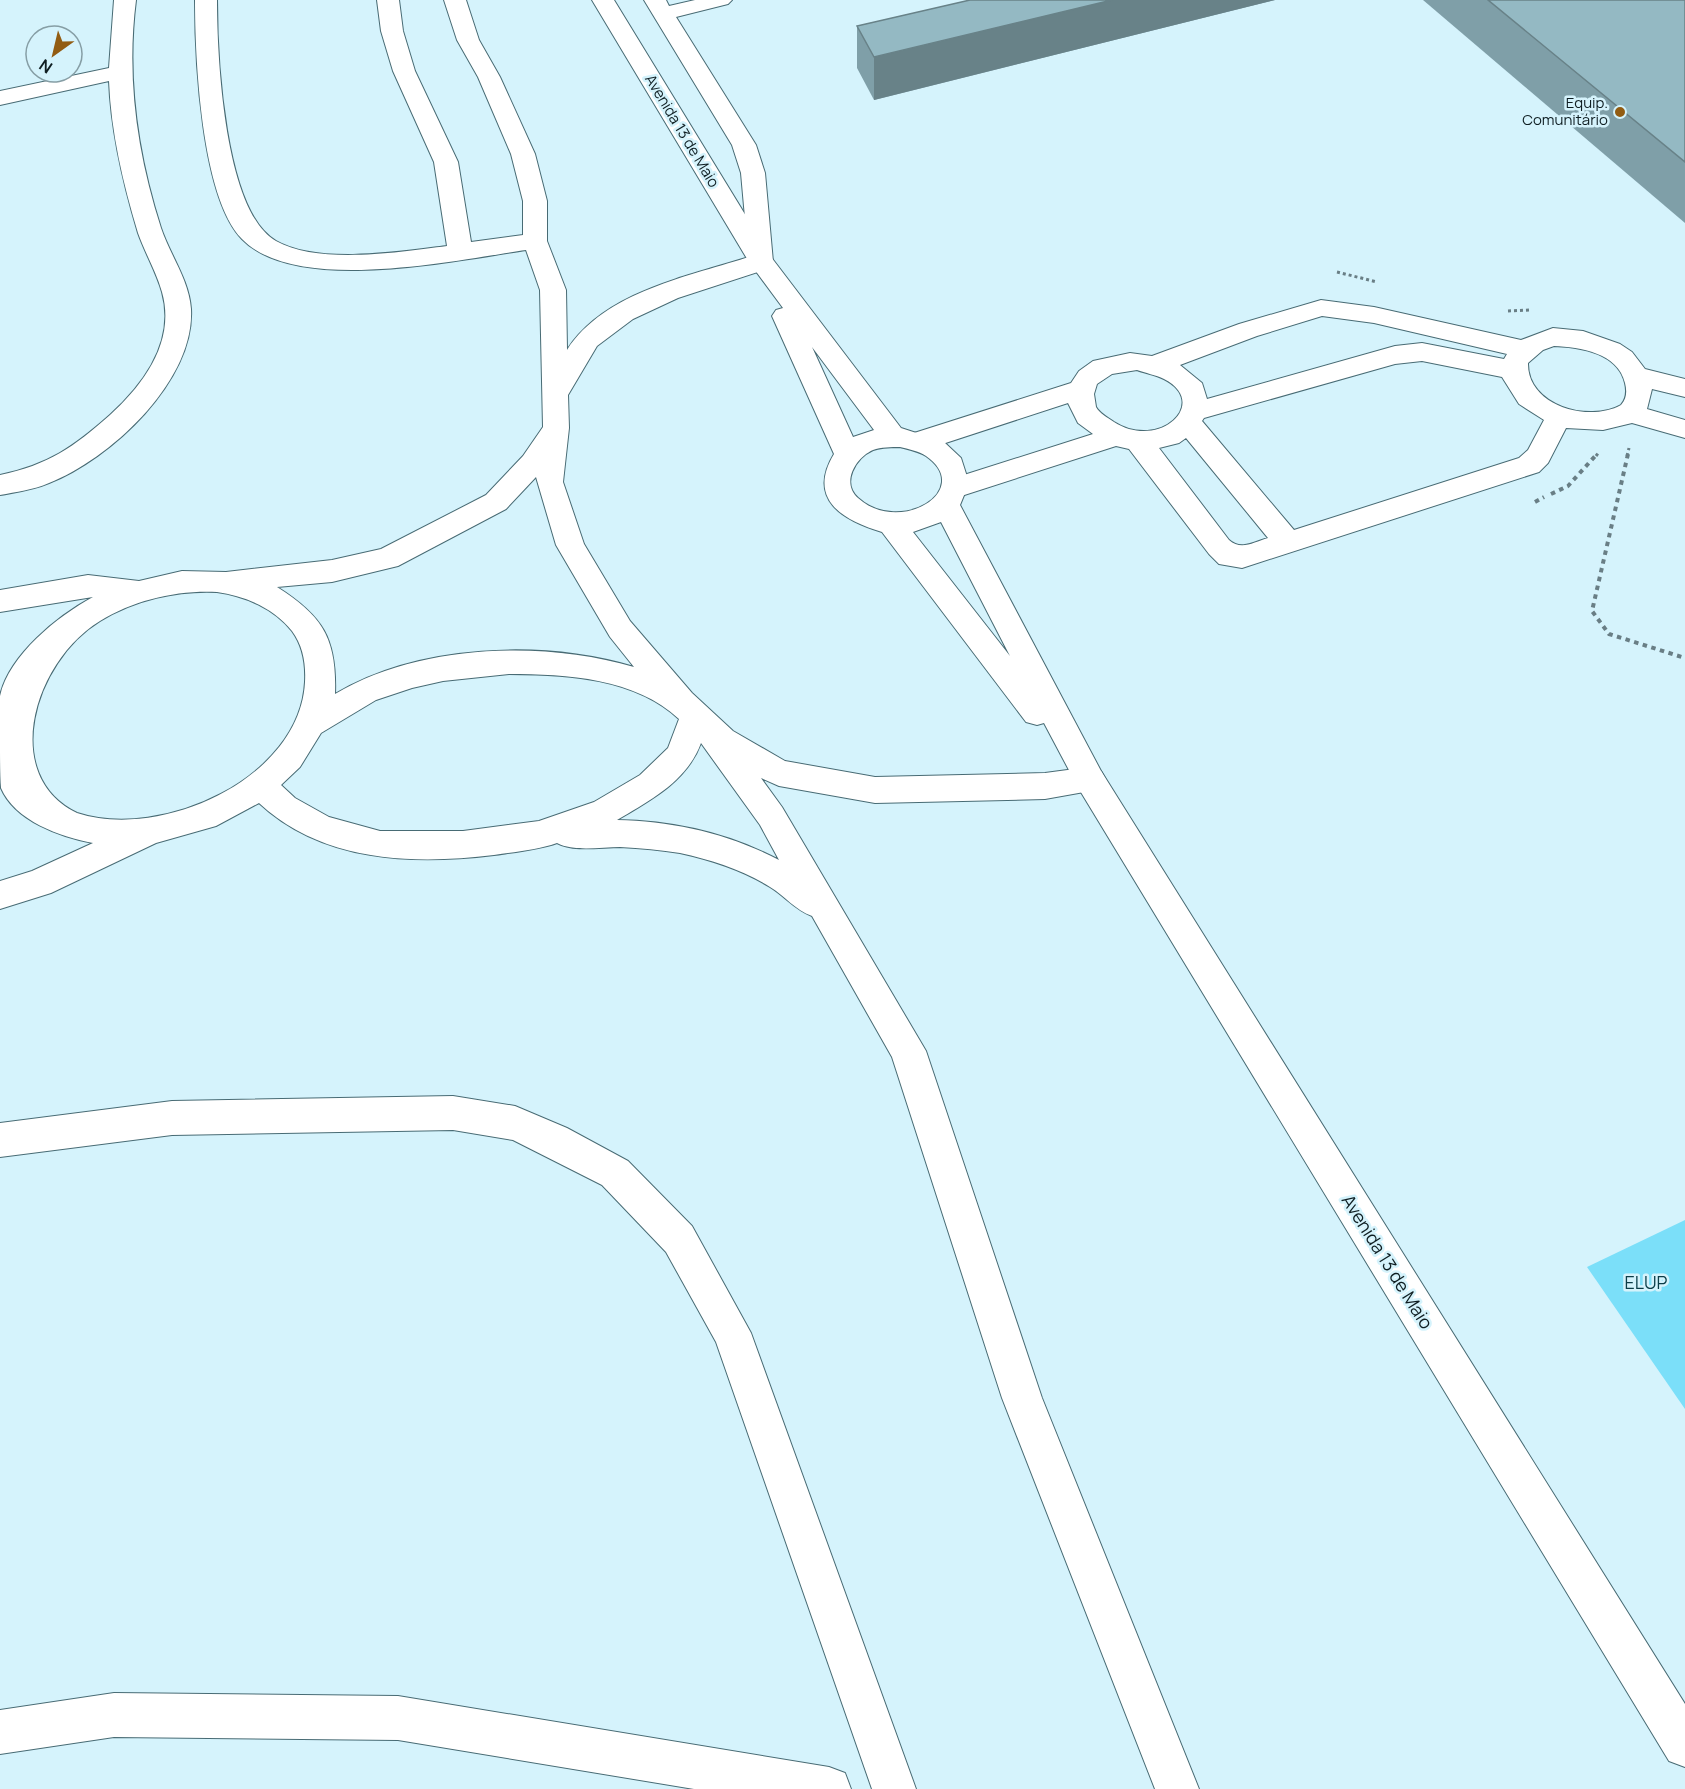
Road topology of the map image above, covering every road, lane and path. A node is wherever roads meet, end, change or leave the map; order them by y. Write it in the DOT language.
graph roads {
  1 [pos="125,0"];
  2 [pos="206,0"];
  3 [pos="388,0"];
  4 [pos="455,0"];
  5 [pos="603,0"];
  6 [pos="722,0"];
  7 [pos="660,7"];
  8 [pos="121,72"];
  9 [pos="0,98"];
  10 [pos="535,242"];
  11 [pos="460,250"];
  12 [pos="760,262"];
  13 [pos="1337,272"];
  14 [pos="1383,283"];
  15 [pos="1497,309"];
  16 [pos="1540,309"];
  17 [pos="1517,360"];
  18 [pos="1158,364"];
  19 [pos="1637,376"];
  20 [pos="1685,388"];
  21 [pos="1081,389"];
  22 [pos="555,396"];
  23 [pos="1628,413"];
  24 [pos="1559,416"];
  25 [pos="1193,418"];
  26 [pos="556,428"];
  27 [pos="1685,429"];
  28 [pos="907,439"];
  29 [pos="1127,439"];
  30 [pos="1638,446"];
  31 [pos="1629,447"];
  32 [pos="1619,448"];
  33 [pos="1609,450"];
  34 [pos="847,454"];
  35 [pos="0,485"];
  36 [pos="951,497"];
  37 [pos="1535,502"];
  38 [pos="890,523"];
  39 [pos="1288,542"];
  40 [pos="220,582"];
  41 [pos="142,590"];
  42 [pos="0,601"];
  43 [pos="1685,658"];
  44 [pos="681,702"];
  45 [pos="312,724"];
  46 [pos="1,742"];
  47 [pos="1090,780"];
  48 [pos="260,785"];
  49 [pos="157,830"];
  50 [pos="540,835"];
  51 [pos="0,895"];
  52 [pos="828,915"];
  53 [pos="0,1140"];
  54 [pos="0,1732"];
  55 [pos="1685,1744"];
  56 [pos="829,1789"];
  57 [pos="894,1789"];
  58 [pos="1177,1789"];
  1 -- 8 [label="street"];
  2 -- 11 [label="street"];
  3 -- 11 [label="street"];
  4 -- 10 [label="street"];
  5 -- 12 [label="street, Avenida 13 de Maio"];
  6 -- 7 [label="street"];
  7 -- 12 [label="street"];
  8 -- 9 [label="street"];
  8 -- 35 [label="street"];
  10 -- 11 [label="street"];
  10 -- 22 [label="street"];
  12 -- 22 [label="street"];
  12 -- 28 [label="street"];
  12 -- 34 [label="street"];
  13 -- 14 [label="path"];
  15 -- 16 [label="path"];
  17 -- 18 [label="street"];
  17 -- 19 [label="street"];
  17 -- 24 [label="street"];
  17 -- 25 [label="street"];
  18 -- 21 [label="street"];
  18 -- 25 [label="street"];
  19 -- 20 [label="street"];
  19 -- 23 [label="street"];
  21 -- 28 [label="street"];
  21 -- 29 [label="street"];
  22 -- 26 [label="street"];
  23 -- 24 [label="street"];
  23 -- 27 [label="street"];
  24 -- 39 [label="street"];
  25 -- 29 [label="street"];
  25 -- 39 [label="street"];
  26 -- 40 [label="street"];
  26 -- 44 [label="street"];
  28 -- 34 [label="street"];
  28 -- 36 [label="street"];
  29 -- 36 [label="street"];
  29 -- 39 [label="street"];
  30 -- 31 [label="path"];
  31 -- 32 [label="path"];
  31 -- 43 [label="path"];
  33 -- 37 [label="path"];
  34 -- 38 [label="street"];
  36 -- 38 [label="street"];
  36 -- 47 [label="street"];
  38 -- 47 [label="street"];
  40 -- 41 [label="street"];
  40 -- 45 [label="street"];
  41 -- 42 [label="street"];
  41 -- 46 [label="street"];
  44 -- 45 [label="street"];
  44 -- 47 [label="street"];
  45 -- 48 [label="street"];
  46 -- 49 [label="street"];
  47 -- 55 [label="street, Avenida 13 de Maio"];
  48 -- 49 [label="street"];
  48 -- 50 [label="street"];
  49 -- 51 [label="street"];
  50 -- 52 [label="street"];
  50 -- 52 [label="street"];
  52 -- 58 [label="street"];
  53 -- 57 [label="street"];
  54 -- 56 [label="street"];
}
